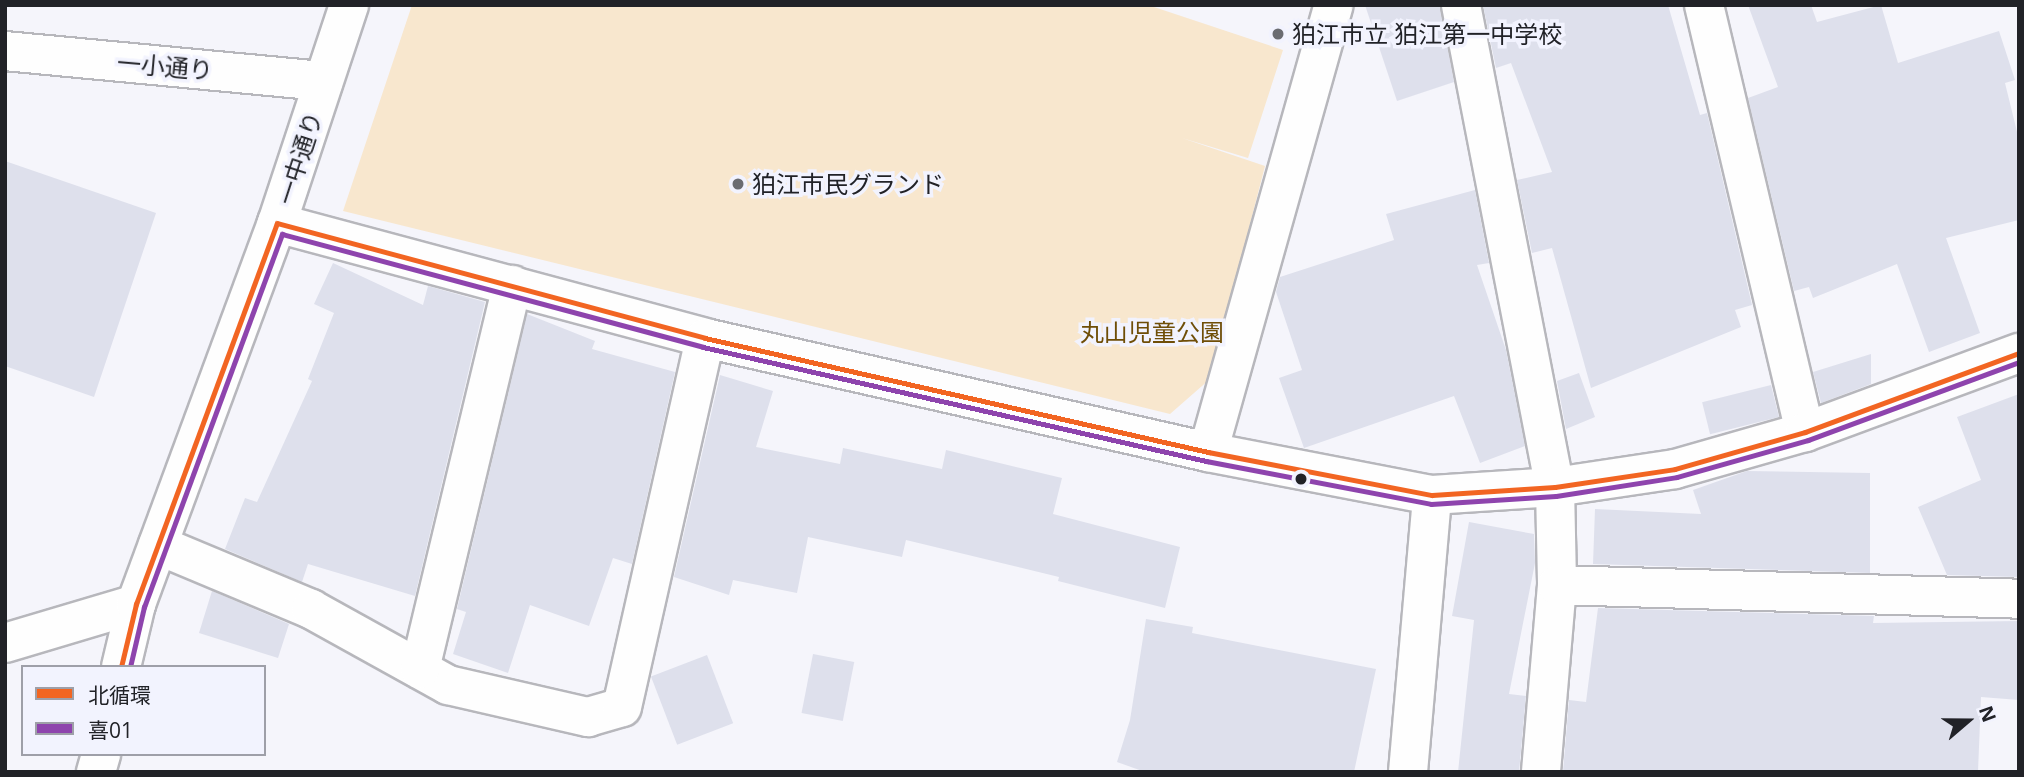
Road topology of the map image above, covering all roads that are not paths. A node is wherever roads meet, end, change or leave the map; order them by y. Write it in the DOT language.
graph roads {
  1 [pos="349,5"];
  2 [pos="1334,5"];
  3 [pos="1461,5"];
  4 [pos="1704,5"];
  5 [pos="5,51"];
  6 [pos="324,81"];
  7 [pos="277,223"];
  8 [pos="512,285"];
  9 [pos="705,338"];
  10 [pos="2019,353"];
  11 [pos="1805,432"];
  12 [pos="1208,452"];
  13 [pos="1555,487"];
  14 [pos="1432,495"];
  15 [pos="158,545"];
  16 [pos="1557,585"];
  17 [pos="2019,599"];
  18 [pos="136,604"];
  19 [pos="5,643"];
  20 [pos="121,665"];
  21 [pos="420,669"];
  22 [pos="1408,772"];
  23 [pos="1541,772"];
  1 -- 6 [label="street, 一中通り"];
  2 -- 12 [label="street"];
  3 -- 13 [label="street"];
  4 -- 11 [label="street"];
  5 -- 6 [label="street, 一小通り"];
  6 -- 7 [label="street, 一中通り"];
  7 -- 8 [label="street"];
  7 -- 15 [label="street, 一中通り"];
  8 -- 9 [label="street"];
  8 -- 21 [label="street"];
  9 -- 12 [label="street"];
  9 -- 21 [label="street"];
  10 -- 11 [label="street"];
  11 -- 13 [label="street"];
  12 -- 14 [label="street"];
  13 -- 14 [label="street"];
  13 -- 16 [label="street"];
  14 -- 22 [label="street"];
  15 -- 18 [label="street, 一中通り"];
  15 -- 21 [label="street"];
  16 -- 17 [label="street"];
  16 -- 23 [label="street"];
  18 -- 19 [label="street"];
  18 -- 20 [label="street, 一中通り"];
}
